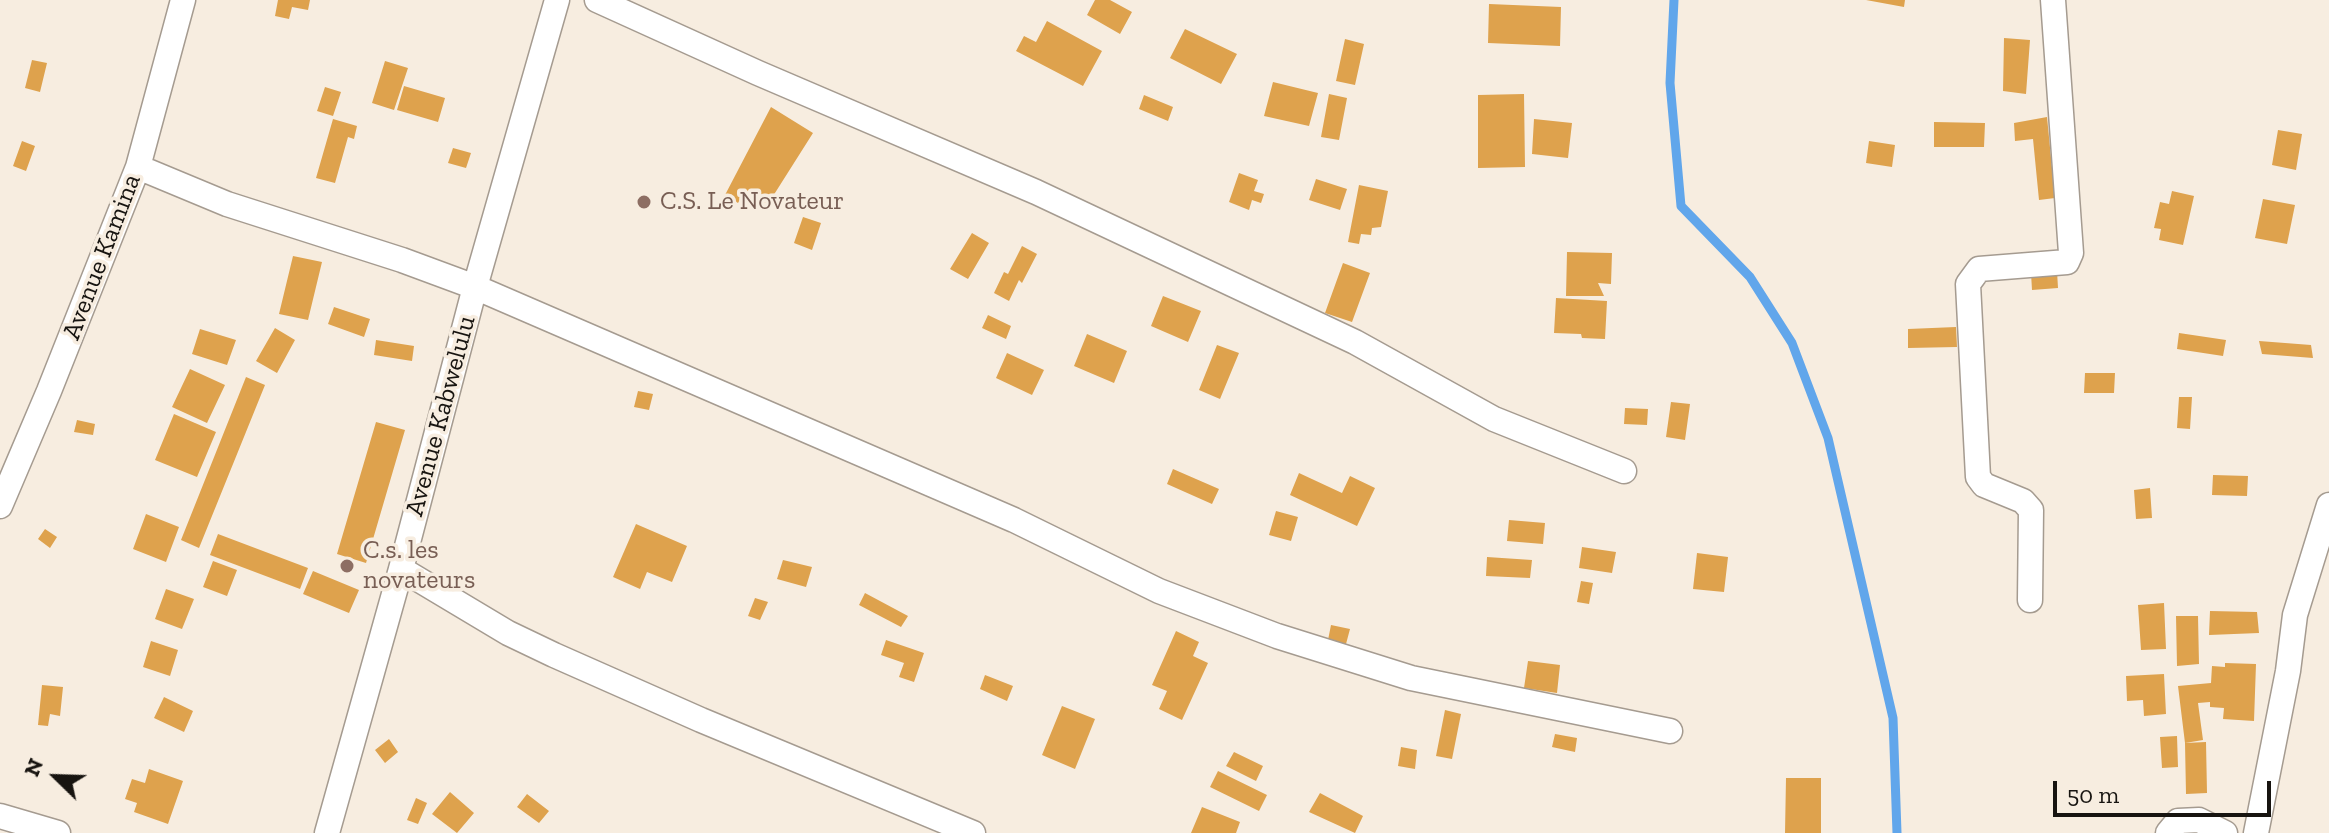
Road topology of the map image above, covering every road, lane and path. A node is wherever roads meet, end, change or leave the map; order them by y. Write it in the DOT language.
graph roads {
  1 [pos="183,0"];
  2 [pos="557,0"];
  3 [pos="597,0"];
  4 [pos="2053,0"];
  5 [pos="138,167"];
  6 [pos="475,287"];
  7 [pos="1624,471"];
  8 [pos="2329,505"];
  9 [pos="0,506"];
  10 [pos="401,569"];
  11 [pos="2030,600"];
  12 [pos="1670,731"];
  13 [pos="0,816"];
  14 [pos="58,833"];
  15 [pos="327,833"];
  16 [pos="973,833"];
  17 [pos="2168,833"];
  18 [pos="2225,833"];
  19 [pos="2256,833"];
  1 -- 5 [label="street, Avenue Kamina"];
  2 -- 6 [label="street, Avenue Kabwelulu"];
  3 -- 7 [label="street"];
  4 -- 11 [label="street"];
  5 -- 6 [label="street"];
  5 -- 9 [label="street, Avenue Kamina"];
  6 -- 10 [label="street, Avenue Kabwelulu"];
  6 -- 12 [label="street"];
  8 -- 19 [label="street"];
  10 -- 15 [label="street, Avenue Kabwelulu"];
  10 -- 16 [label="street"];
  13 -- 14 [label="street"];
  17 -- 18 [label="street"];
}
